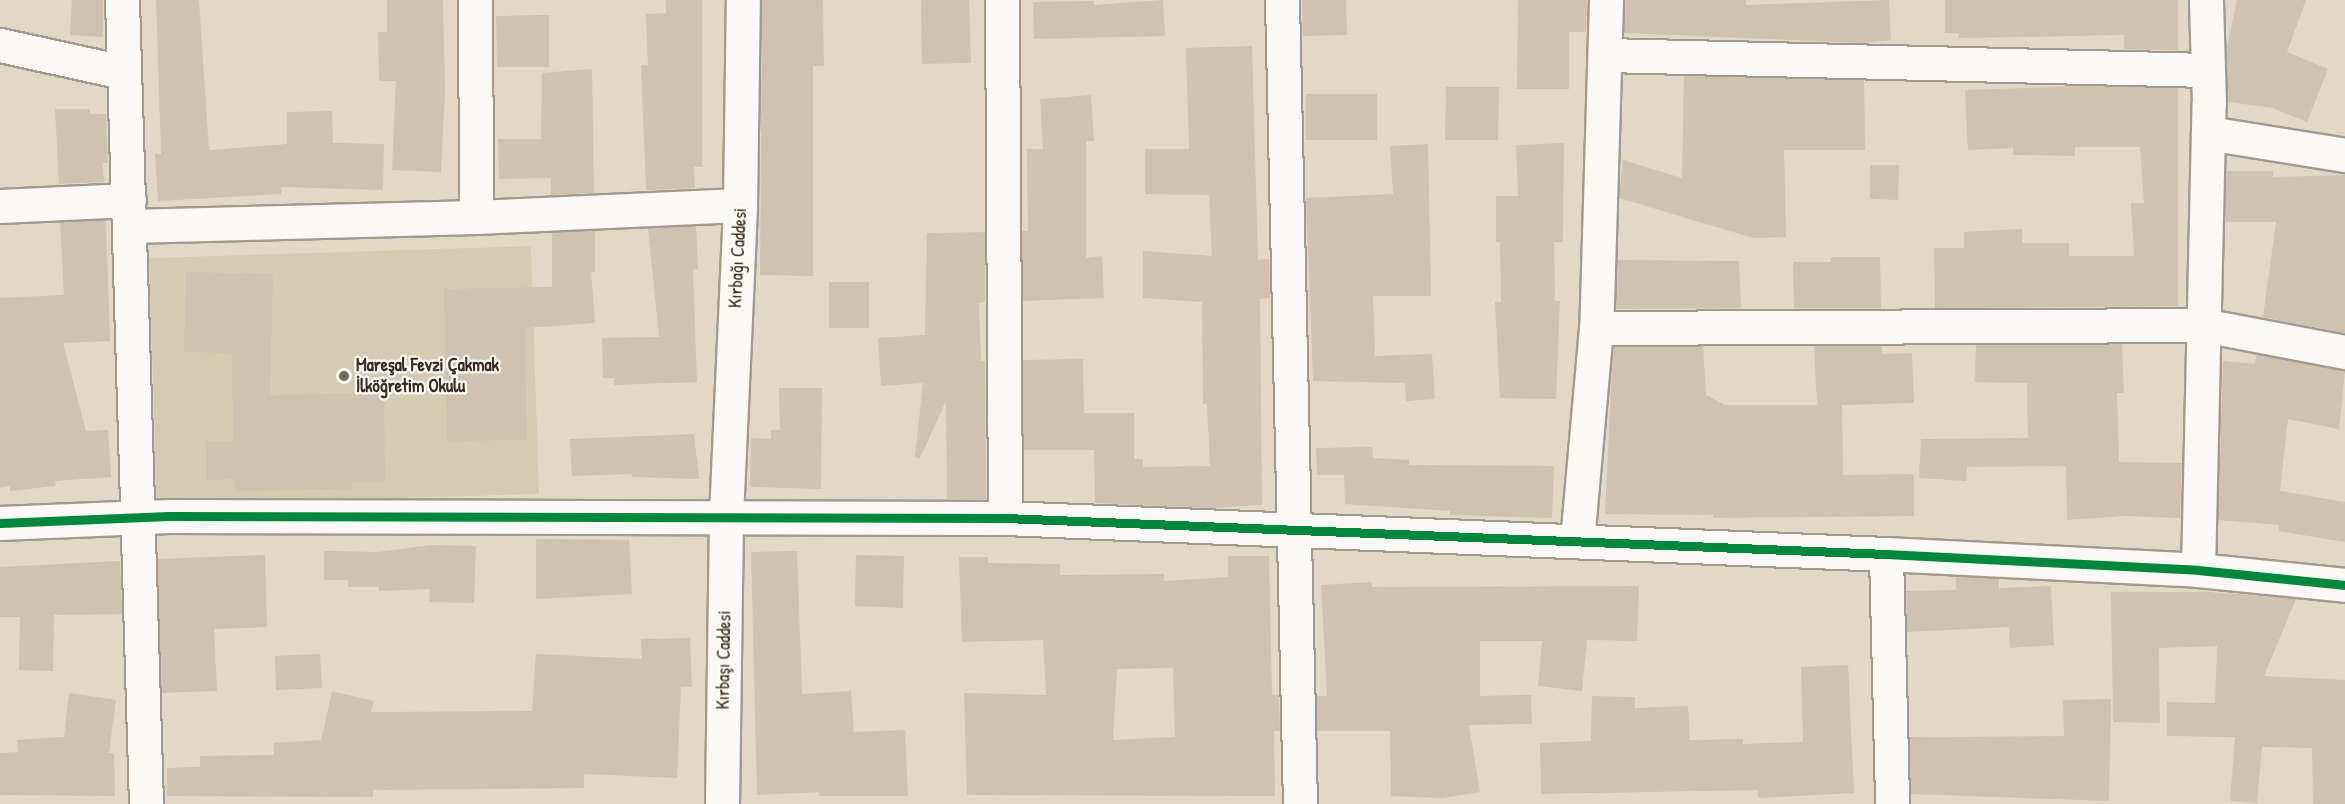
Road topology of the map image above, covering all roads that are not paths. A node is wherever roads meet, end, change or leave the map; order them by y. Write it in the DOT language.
graph roads {
  1 [pos="122,0"];
  2 [pos="475,0"];
  3 [pos="742,0"];
  4 [pos="1002,0"];
  5 [pos="1282,0"];
  6 [pos="1606,0"];
  7 [pos="2206,0"];
  8 [pos="0,45"];
  9 [pos="1606,55"];
  10 [pos="2208,70"];
  11 [pos="123,72"];
  12 [pos="2208,133"];
  13 [pos="2345,155"];
  14 [pos="740,205"];
  15 [pos="0,206"];
  16 [pos="129,213"];
  17 [pos="476,217"];
  18 [pos="2203,325"];
  19 [pos="1596,328"];
  20 [pos="2345,352"];
  21 [pos="726,516"];
  22 [pos="135,517"];
  23 [pos="1005,518"];
  24 [pos="0,523"];
  25 [pos="1296,528"];
  26 [pos="1577,541"];
  27 [pos="1886,554"];
  28 [pos="2198,570"];
  29 [pos="2345,585"];
  30 [pos="146,804"];
  31 [pos="722,804"];
  32 [pos="1300,804"];
  33 [pos="1892,804"];
  1 -- 11 [label="street"];
  2 -- 17 [label="street"];
  3 -- 14 [label="street, Kırbağı Caddesi"];
  4 -- 23 [label="street"];
  5 -- 25 [label="street"];
  6 -- 9 [label="street"];
  7 -- 10 [label="street"];
  8 -- 11 [label="street"];
  9 -- 10 [label="street"];
  9 -- 19 [label="street"];
  10 -- 12 [label="street"];
  11 -- 16 [label="street"];
  12 -- 13 [label="street"];
  12 -- 18 [label="street"];
  14 -- 17 [label="street"];
  14 -- 21 [label="street, Kırbağı Caddesi"];
  15 -- 16 [label="street"];
  16 -- 17 [label="street"];
  16 -- 22 [label="street"];
  18 -- 19 [label="street"];
  18 -- 20 [label="street"];
  18 -- 28 [label="street"];
  19 -- 26 [label="street"];
  21 -- 22 [label="street"];
  21 -- 23 [label="street"];
  21 -- 31 [label="street, Kırbaşı Caddesi"];
  22 -- 24 [label="street"];
  22 -- 30 [label="street"];
  23 -- 25 [label="street"];
  25 -- 26 [label="street"];
  25 -- 32 [label="street"];
  26 -- 27 [label="street"];
  27 -- 28 [label="street"];
  27 -- 33 [label="street"];
  28 -- 29 [label="street"];
}
